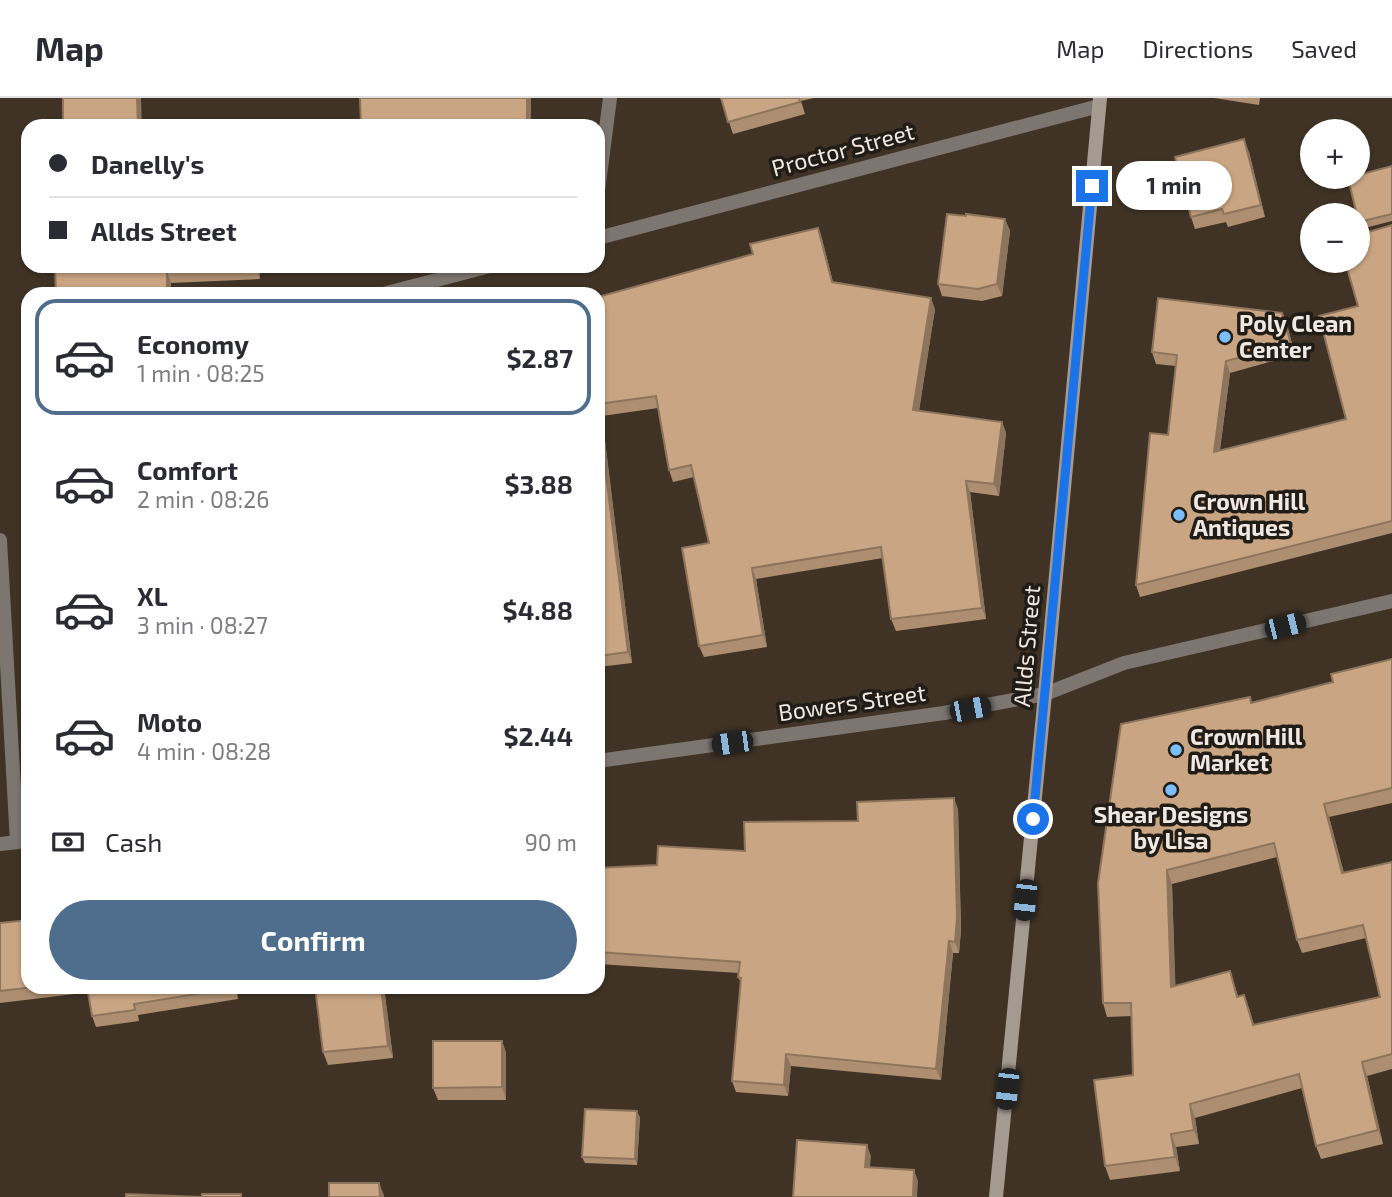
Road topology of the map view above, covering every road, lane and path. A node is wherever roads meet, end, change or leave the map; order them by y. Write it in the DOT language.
graph roads {
  1 [pos="610,98"];
  2 [pos="1100,102"];
  3 [pos="605,137"];
  4 [pos="605,235"];
  5 [pos="463,273"];
  6 [pos="410,287"];
  7 [pos="0,540"];
  8 [pos="1392,601"];
  9 [pos="1045,694"];
  10 [pos="605,760"];
  11 [pos="21,827"];
  12 [pos="21,841"];
  13 [pos="0,844"];
  14 [pos="996,1197"];
  1 -- 3 [label="street"];
  2 -- 4 [label="street, Proctor Street"];
  2 -- 9 [label="street, Allds Street"];
  5 -- 6 [label="street"];
  7 -- 11 [label="street"];
  8 -- 9 [label="street, Bowers Street"];
  9 -- 10 [label="street, Bowers Street"];
  9 -- 14 [label="street, Allds Street"];
  12 -- 13 [label="street"];
}
